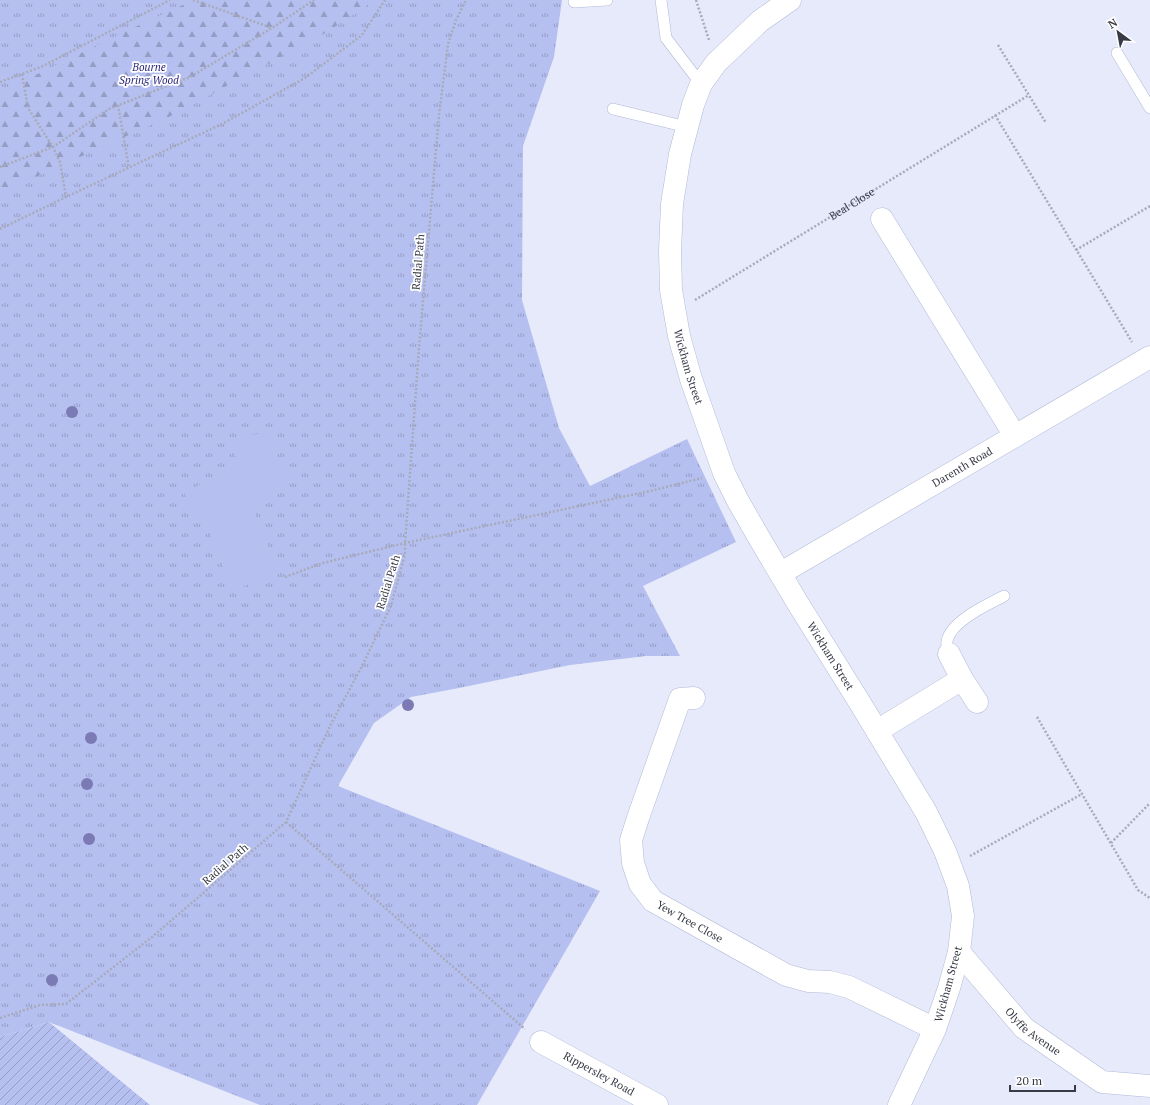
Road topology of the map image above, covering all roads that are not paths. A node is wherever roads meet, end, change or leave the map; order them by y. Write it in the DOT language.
graph roads {
  1 [pos="607,0"];
  2 [pos="661,0"];
  3 [pos="790,0"];
  4 [pos="574,2"];
  5 [pos="1117,53"];
  6 [pos="701,84"];
  7 [pos="1150,108"];
  8 [pos="613,109"];
  9 [pos="687,127"];
  10 [pos="882,218"];
  11 [pos="1147,359"];
  12 [pos="1015,436"];
  13 [pos="781,573"];
  14 [pos="1004,596"];
  15 [pos="949,654"];
  16 [pos="962,679"];
  17 [pos="694,698"];
  18 [pos="977,702"];
  19 [pos="877,731"];
  20 [pos="959,952"];
  21 [pos="936,1030"];
  22 [pos="541,1042"];
  23 [pos="1150,1086"];
  24 [pos="656,1105"];
  25 [pos="898,1105"];
  1 -- 4 [label="lane"];
  2 -- 6 [label="lane"];
  3 -- 6 [label="street, Wickham Street"];
  5 -- 7 [label="lane"];
  6 -- 9 [label="street, Wickham Street"];
  8 -- 9 [label="lane"];
  9 -- 13 [label="street, Wickham Street"];
  10 -- 12 [label="street"];
  11 -- 12 [label="street, Darenth Road"];
  12 -- 13 [label="street, Darenth Road"];
  13 -- 19 [label="street, Wickham Street"];
  14 -- 15 [label="lane"];
  15 -- 16 [label="street"];
  16 -- 18 [label="street"];
  16 -- 19 [label="street"];
  17 -- 21 [label="street, Yew Tree Close"];
  19 -- 20 [label="street, Wickham Street"];
  20 -- 21 [label="street, Wickham Street"];
  20 -- 23 [label="street, Olyffe Avenue"];
  21 -- 25 [label="street, Wickham Street"];
  22 -- 24 [label="street, Rippersley Road"];
}
